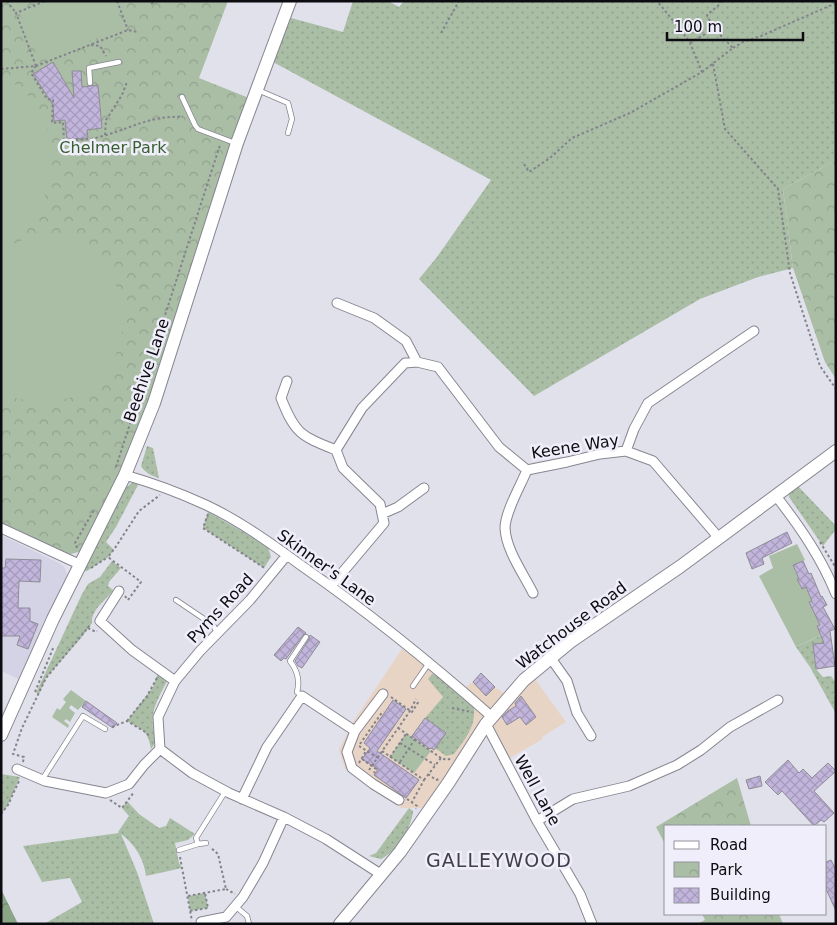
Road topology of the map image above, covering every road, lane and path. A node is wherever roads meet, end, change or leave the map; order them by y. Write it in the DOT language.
graph roads {
  1 [pos="7,1"];
  2 [pos="45,1"];
  3 [pos="117,1"];
  4 [pos="156,1"];
  5 [pos="290,1"];
  6 [pos="459,1"];
  7 [pos="657,1"];
  8 [pos="720,1"];
  9 [pos="836,3"];
  10 [pos="151,4"];
  11 [pos="16,13"];
  12 [pos="714,29"];
  13 [pos="128,30"];
  14 [pos="137,32"];
  15 [pos="441,32"];
  16 [pos="690,43"];
  17 [pos="90,45"];
  18 [pos="733,48"];
  19 [pos="106,56"];
  20 [pos="118,62"];
  21 [pos="713,64"];
  22 [pos="36,66"];
  23 [pos="1,69"];
  24 [pos="702,72"];
  25 [pos="127,82"];
  26 [pos="90,83"];
  27 [pos="257,90"];
  28 [pos="182,97"];
  29 [pos="194,124"];
  30 [pos="288,133"];
  31 [pos="105,136"];
  32 [pos="222,138"];
  33 [pos="237,143"];
  34 [pos="524,164"];
  35 [pos="337,303"];
  36 [pos="754,331"];
  37 [pos="417,362"];
  38 [pos="288,381"];
  39 [pos="836,388"];
  40 [pos="336,450"];
  41 [pos="626,451"];
  42 [pos="836,451"];
  43 [pos="527,470"];
  44 [pos="125,475"];
  45 [pos="424,488"];
  46 [pos="168,489"];
  47 [pos="776,496"];
  48 [pos="210,507"];
  49 [pos="382,514"];
  50 [pos="1,528"];
  51 [pos="719,538"];
  52 [pos="287,555"];
  53 [pos="108,557"];
  54 [pos="80,567"];
  55 [pos="272,574"];
  56 [pos="331,586"];
  57 [pos="119,591"];
  58 [pos="533,593"];
  59 [pos="836,594"];
  60 [pos="176,600"];
  61 [pos="100,621"];
  62 [pos="218,634"];
  63 [pos="306,637"];
  64 [pos="54,645"];
  65 [pos="550,657"];
  66 [pos="429,662"];
  67 [pos="157,668"];
  68 [pos="175,681"];
  69 [pos="413,686"];
  70 [pos="35,692"];
  71 [pos="383,694"];
  72 [pos="302,696"];
  73 [pos="417,700"];
  74 [pos="778,700"];
  75 [pos="386,706"];
  76 [pos="452,708"];
  77 [pos="410,710"];
  78 [pos="476,713"];
  79 [pos="489,720"];
  80 [pos="127,721"];
  81 [pos="398,728"];
  82 [pos="105,729"];
  83 [pos="355,731"];
  84 [pos="406,733"];
  85 [pos="1,736"];
  86 [pos="591,736"];
  87 [pos="415,739"];
  88 [pos="400,743"];
  89 [pos="359,746"];
  90 [pos="356,749"];
  91 [pos="409,749"];
  92 [pos="158,751"];
  93 [pos="366,751"];
  94 [pos="382,751"];
  95 [pos="390,757"];
  96 [pos="454,757"];
  97 [pos="378,758"];
  98 [pos="441,758"];
  99 [pos="362,759"];
  100 [pos="356,762"];
  101 [pos="400,763"];
  102 [pos="435,765"];
  103 [pos="372,766"];
  104 [pos="19,770"];
  105 [pos="368,776"];
  106 [pos="42,780"];
  107 [pos="424,780"];
  108 [pos="138,786"];
  109 [pos="225,792"];
  110 [pos="242,799"];
  111 [pos="399,800"];
  112 [pos="412,802"];
  113 [pos="122,808"];
  114 [pos="1,814"];
  115 [pos="284,817"];
  116 [pos="537,821"];
  117 [pos="420,824"];
  118 [pos="198,844"];
  119 [pos="206,844"];
  120 [pos="179,850"];
  121 [pos="382,875"];
  122 [pos="205,893"];
  123 [pos="188,896"];
  124 [pos="235,906"];
  125 [pos="190,911"];
  126 [pos="197,923"];
  127 [pos="249,924"];
  128 [pos="340,924"];
  129 [pos="592,924"];
  1 -- 11 [label="path"];
  2 -- 11 [label="path"];
  3 -- 13 [label="path"];
  4 -- 10 [label="path"];
  5 -- 27 [label="main road, Beehive Lane"];
  6 -- 15 [label="path"];
  7 -- 16 [label="path"];
  8 -- 12 [label="path"];
  9 -- 18 [label="path"];
  11 -- 22 [label="path"];
  12 -- 16 [label="path"];
  12 -- 18 [label="path"];
  13 -- 14 [label="path"];
  13 -- 17 [label="path"];
  16 -- 24 [label="path"];
  17 -- 19 [label="path"];
  17 -- 22 [label="path"];
  18 -- 21 [label="path"];
  20 -- 26 [label="lane"];
  21 -- 24 [label="path"];
  21 -- 39 [label="path"];
  22 -- 23 [label="path"];
  22 -- 31 [label="path"];
  24 -- 34 [label="path"];
  25 -- 31 [label="path"];
  27 -- 30 [label="lane"];
  27 -- 33 [label="main road, Beehive Lane"];
  28 -- 29 [label="lane"];
  29 -- 31 [label="path"];
  29 -- 32 [label="lane"];
  32 -- 33 [label="lane"];
  32 -- 44 [label="path"];
  33 -- 44 [label="main road, Beehive Lane"];
  35 -- 37 [label="street"];
  36 -- 41 [label="street"];
  37 -- 40 [label="street"];
  37 -- 43 [label="street, Keene Way"];
  38 -- 40 [label="street"];
  40 -- 49 [label="street"];
  41 -- 43 [label="street, Keene Way"];
  41 -- 51 [label="street, Keene Way"];
  42 -- 47 [label="main road, Watchouse Road"];
  43 -- 58 [label="street"];
  44 -- 46 [label="street, Skinner's Lane"];
  44 -- 54 [label="main road, Beehive Lane"];
  45 -- 49 [label="street"];
  46 -- 48 [label="street, Skinner's Lane"];
  46 -- 53 [label="path"];
  47 -- 51 [label="main road, Watchouse Road"];
  47 -- 59 [label="street"];
  48 -- 52 [label="street, Skinner's Lane"];
  48 -- 55 [label="path"];
  49 -- 56 [label="street"];
  50 -- 54 [label="street"];
  51 -- 65 [label="main road, Watchouse Road"];
  52 -- 55 [label="street, Pyms Road"];
  52 -- 56 [label="street, Skinner's Lane"];
  53 -- 54 [label="path"];
  53 -- 57 [label="path"];
  54 -- 85 [label="main road, Beehive Lane"];
  55 -- 62 [label="street, Pyms Road"];
  56 -- 66 [label="street, Skinner's Lane"];
  57 -- 61 [label="street"];
  60 -- 62 [label="lane"];
  61 -- 67 [label="street"];
  61 -- 104 [label="path"];
  62 -- 68 [label="street, Pyms Road"];
  63 -- 72 [label="lane"];
  64 -- 70 [label="path"];
  65 -- 79 [label="main road, Watchouse Road"];
  65 -- 86 [label="street"];
  66 -- 69 [label="lane"];
  66 -- 79 [label="street, Skinner's Lane"];
  67 -- 68 [label="street"];
  67 -- 80 [label="path"];
  68 -- 92 [label="street, Pyms Road"];
  71 -- 77 [label="path"];
  71 -- 83 [label="street"];
  72 -- 83 [label="street"];
  72 -- 110 [label="street"];
  73 -- 77 [label="path"];
  74 -- 116 [label="street"];
  75 -- 89 [label="path"];
  76 -- 78 [label="path"];
  77 -- 81 [label="path"];
  79 -- 116 [label="street, Well Lane"];
  79 -- 117 [label="main road, Watchouse Road"];
  80 -- 82 [label="path"];
  80 -- 92 [label="path"];
  81 -- 84 [label="path"];
  81 -- 94 [label="path"];
  82 -- 106 [label="lane"];
  83 -- 105 [label="street"];
  84 -- 87 [label="path"];
  84 -- 88 [label="path"];
  87 -- 91 [label="path"];
  87 -- 98 [label="path"];
  88 -- 91 [label="path"];
  88 -- 95 [label="path"];
  89 -- 90 [label="path"];
  89 -- 93 [label="path"];
  91 -- 101 [label="path"];
  91 -- 102 [label="path"];
  92 -- 106 [label="street"];
  92 -- 109 [label="street"];
  93 -- 97 [label="path"];
  93 -- 99 [label="path"];
  94 -- 95 [label="path"];
  94 -- 97 [label="path"];
  95 -- 101 [label="path"];
  96 -- 98 [label="path"];
  97 -- 103 [label="path"];
  98 -- 102 [label="path"];
  99 -- 100 [label="path"];
  99 -- 103 [label="path"];
  101 -- 107 [label="path"];
  102 -- 107 [label="path"];
  103 -- 105 [label="path"];
  103 -- 105 [label="path"];
  104 -- 106 [label="street"];
  104 -- 114 [label="path"];
  105 -- 111 [label="street"];
  107 -- 112 [label="path"];
  108 -- 113 [label="path"];
  109 -- 110 [label="street"];
  109 -- 118 [label="lane"];
  110 -- 115 [label="street"];
  111 -- 112 [label="path"];
  112 -- 117 [label="path"];
  115 -- 121 [label="street"];
  115 -- 124 [label="street"];
  116 -- 129 [label="street, Well Lane"];
  117 -- 121 [label="main road, Watchouse Road"];
  118 -- 119 [label="lane"];
  118 -- 120 [label="lane"];
  119 -- 122 [label="path"];
  120 -- 123 [label="path"];
  121 -- 128 [label="main road, Watchouse Road"];
  122 -- 123 [label="path"];
  122 -- 125 [label="path"];
  123 -- 125 [label="path"];
  124 -- 126 [label="street"];
  124 -- 127 [label="lane"];
  125 -- 126 [label="path"];
}
